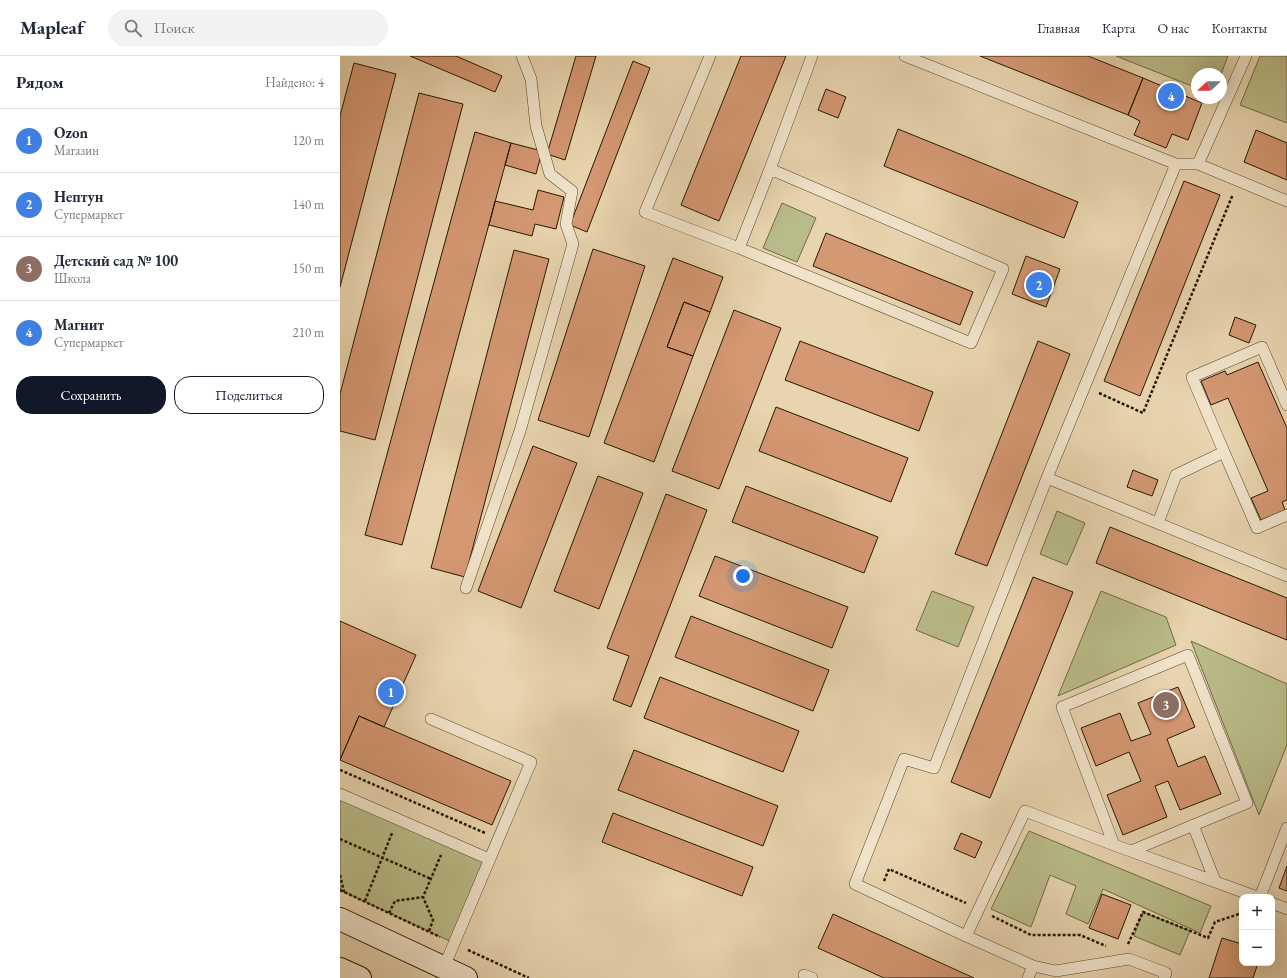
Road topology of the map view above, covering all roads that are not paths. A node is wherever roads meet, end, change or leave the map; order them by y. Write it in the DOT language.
graph roads {
  1 [pos="522,56"];
  2 [pos="710,56"];
  3 [pos="812,56"];
  4 [pos="905,56"];
  5 [pos="1246,56"];
  6 [pos="1176,164"];
  7 [pos="1198,164"];
  8 [pos="770,169"];
  9 [pos="1287,201"];
  10 [pos="739,248"];
  11 [pos="1287,406"];
  12 [pos="1224,452"];
  13 [pos="1047,478"];
  14 [pos="1287,515"];
  15 [pos="1158,523"];
  16 [pos="1287,576"];
  17 [pos="466,588"];
  18 [pos="431,719"];
  19 [pos="340,794"];
  20 [pos="1193,826"];
  21 [pos="1287,828"];
  22 [pos="1114,845"];
  23 [pos="1131,851"];
  24 [pos="489,859"];
  25 [pos="1215,881"];
  26 [pos="1250,894"];
  27 [pos="1259,894"];
  28 [pos="1275,904"];
  29 [pos="1287,909"];
  30 [pos="340,919"];
  31 [pos="966,936"];
  32 [pos="1033,966"];
  33 [pos="444,967"];
  34 [pos="340,969"];
  35 [pos="360,978"];
  36 [pos="466,978"];
  37 [pos="1028,978"];
  38 [pos="1164,978"];
  1 -- 17 [label="lane"];
  2 -- 10 [label="lane"];
  3 -- 8 [label="lane"];
  4 -- 6 [label="lane"];
  5 -- 7 [label="lane"];
  6 -- 7 [label="lane"];
  6 -- 13 [label="lane"];
  7 -- 9 [label="lane"];
  8 -- 10 [label="lane"];
  8 -- 10 [label="lane"];
  11 -- 12 [label="lane"];
  12 -- 14 [label="lane"];
  12 -- 15 [label="lane"];
  13 -- 15 [label="lane"];
  13 -- 31 [label="lane"];
  15 -- 16 [label="lane"];
  18 -- 24 [label="lane"];
  19 -- 24 [label="lane"];
  20 -- 22 [label="lane"];
  20 -- 23 [label="lane"];
  20 -- 25 [label="lane"];
  21 -- 27 [label="lane"];
  22 -- 23 [label="lane"];
  22 -- 31 [label="lane"];
  23 -- 25 [label="lane"];
  24 -- 33 [label="lane"];
  25 -- 26 [label="lane"];
  28 -- 29 [label="lane"];
  30 -- 33 [label="main road"];
  31 -- 32 [label="lane"];
  32 -- 37 [label="lane"];
  32 -- 38 [label="lane"];
  33 -- 36 [label="main road"];
  34 -- 35 [label="main road"];
}
